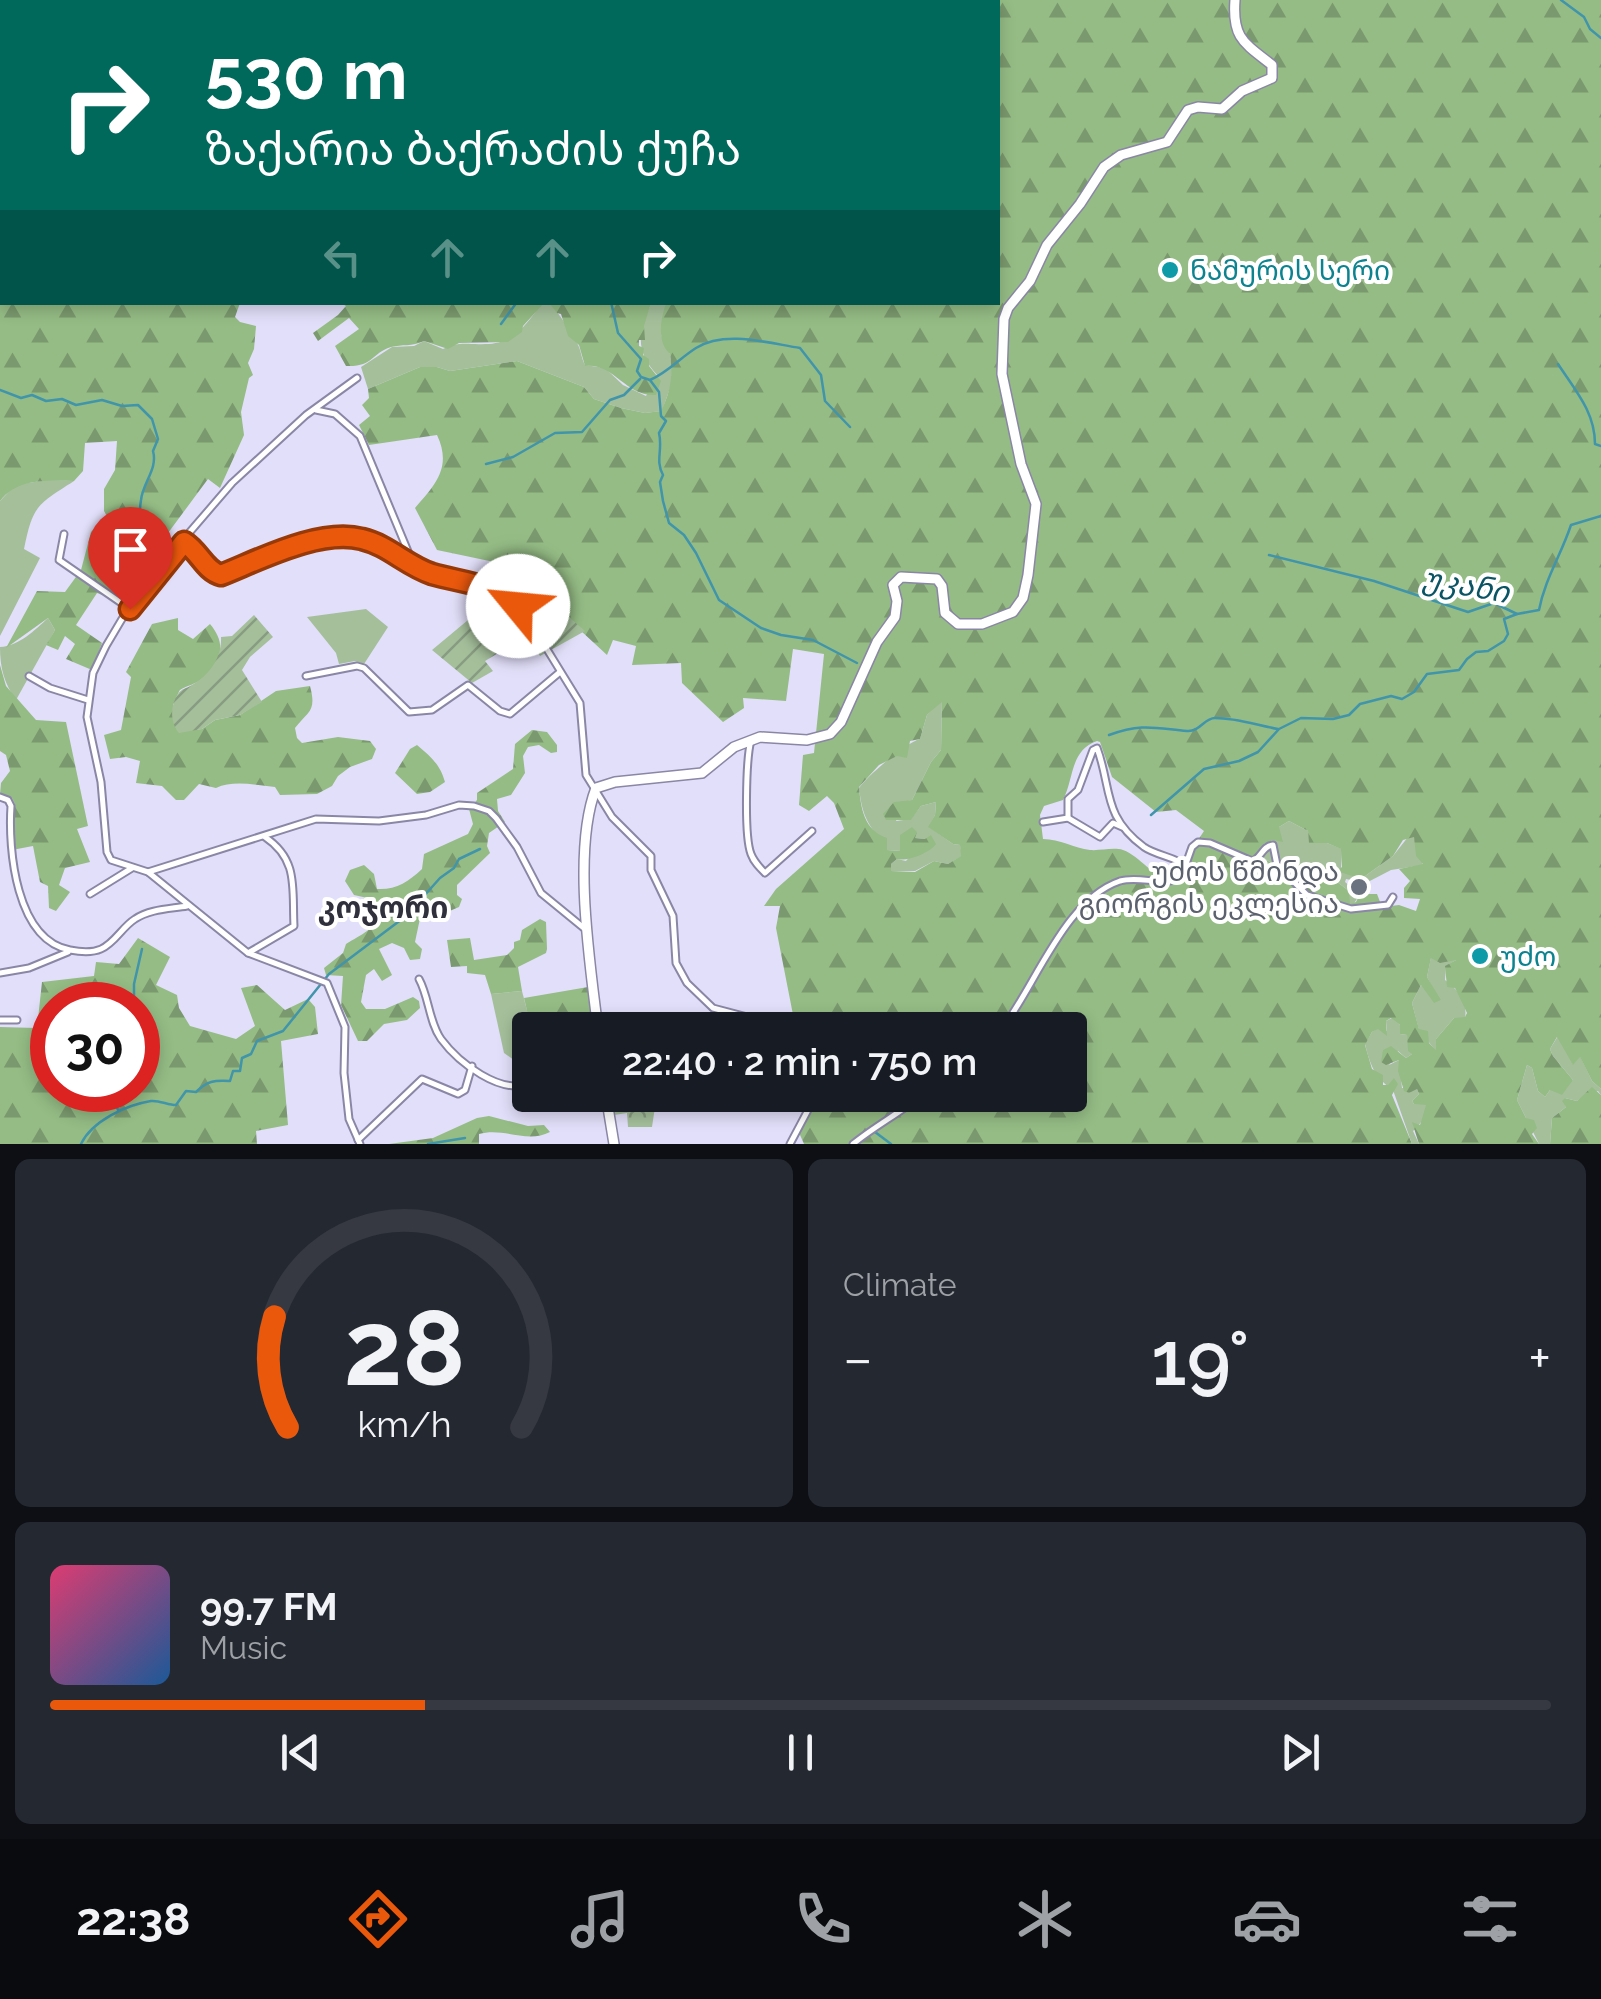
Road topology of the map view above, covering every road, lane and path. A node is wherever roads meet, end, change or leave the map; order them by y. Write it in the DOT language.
graph roads {
  1 [pos="1234,0"];
  2 [pos="357,378"];
  3 [pos="312,411"];
  4 [pos="64,534"];
  5 [pos="184,542"];
  6 [pos="413,564"];
  7 [pos="130,609"];
  8 [pos="560,672"];
  9 [pos="29,676"];
  10 [pos="306,676"];
  11 [pos="88,700"];
  12 [pos="752,739"];
  13 [pos="596,788"];
  14 [pos="0,798"];
  15 [pos="1068,818"];
  16 [pos="1044,822"];
  17 [pos="9,828"];
  18 [pos="0,829"];
  19 [pos="1127,830"];
  20 [pos="812,831"];
  21 [pos="265,837"];
  22 [pos="1187,867"];
  23 [pos="132,868"];
  24 [pos="148,872"];
  25 [pos="90,894"];
  26 [pos="1393,898"];
  27 [pos="187,906"];
  28 [pos="588,930"];
  29 [pos="80,952"];
  30 [pos="248,953"];
  31 [pos="0,973"];
  32 [pos="419,978"];
  33 [pos="596,1012"];
  34 [pos="728,1012"];
  35 [pos="1013,1012"];
  36 [pos="0,1020"];
  37 [pos="17,1020"];
  38 [pos="472,1066"];
  39 [pos="512,1086"];
  40 [pos="609,1112"];
  41 [pos="807,1112"];
  42 [pos="900,1112"];
  43 [pos="358,1142"];
  44 [pos="614,1144"];
  45 [pos="790,1144"];
  46 [pos="853,1144"];
  1 -- 12 [label="main road"];
  2 -- 3 [label="street"];
  3 -- 5 [label="street"];
  3 -- 6 [label="street"];
  4 -- 7 [label="street"];
  5 -- 6 [label="street"];
  5 -- 7 [label="street"];
  6 -- 8 [label="street"];
  7 -- 11 [label="street"];
  8 -- 10 [label="street"];
  8 -- 13 [label="street"];
  9 -- 11 [label="street"];
  11 -- 23 [label="street"];
  12 -- 13 [label="main road"];
  12 -- 20 [label="street"];
  13 -- 28 [label="main road"];
  13 -- 34 [label="street"];
  14 -- 17 [label="street"];
  15 -- 16 [label="street"];
  15 -- 19 [label="street"];
  15 -- 19 [label="street"];
  17 -- 18 [label="street"];
  17 -- 29 [label="street"];
  19 -- 22 [label="street"];
  21 -- 24 [label="street"];
  21 -- 28 [label="street"];
  21 -- 30 [label="street"];
  22 -- 26 [label="street"];
  22 -- 35 [label="street"];
  23 -- 24 [label="street"];
  23 -- 25 [label="street"];
  24 -- 27 [label="street"];
  27 -- 29 [label="street"];
  27 -- 30 [label="street"];
  28 -- 33 [label="main road"];
  29 -- 31 [label="street"];
  30 -- 43 [label="street"];
  32 -- 38 [label="street"];
  36 -- 37 [label="street"];
  38 -- 39 [label="street"];
  38 -- 43 [label="street"];
  40 -- 44 [label="main road"];
  41 -- 45 [label="street"];
  42 -- 46 [label="street"];
}
